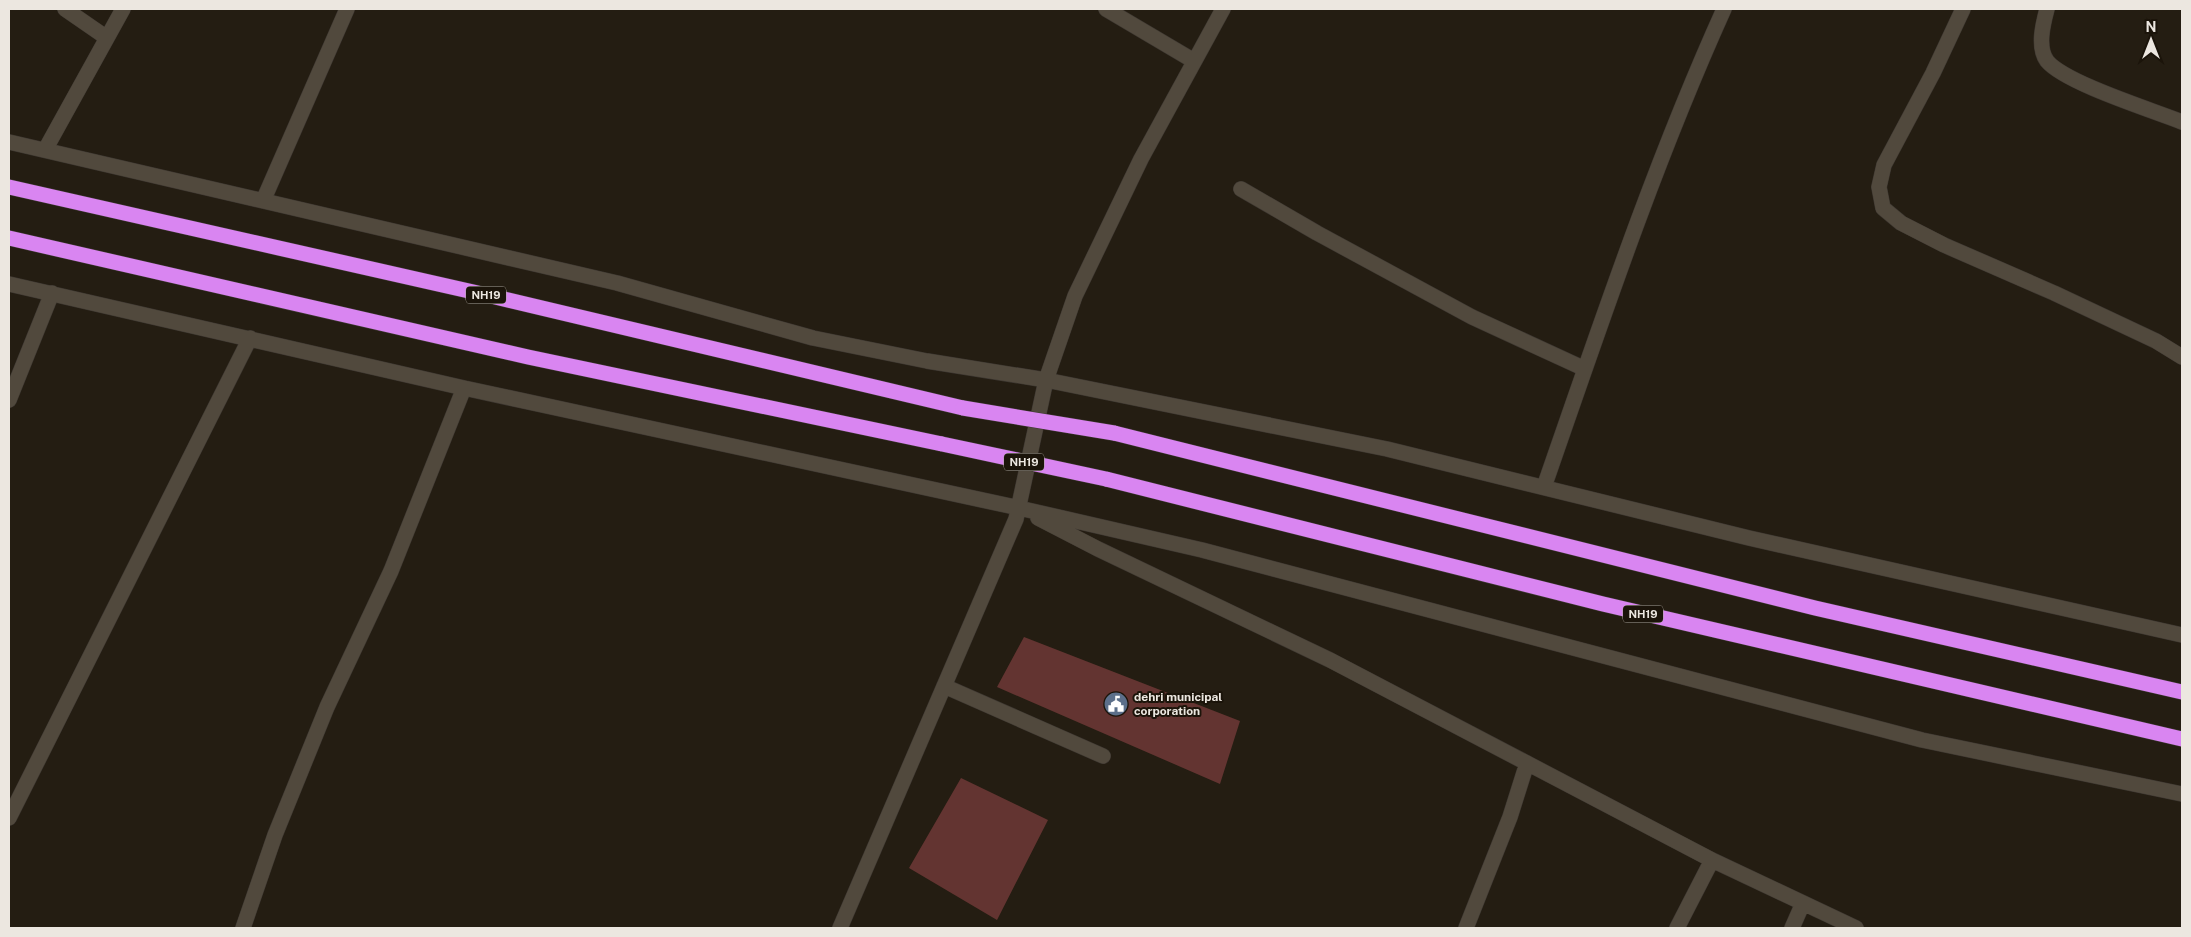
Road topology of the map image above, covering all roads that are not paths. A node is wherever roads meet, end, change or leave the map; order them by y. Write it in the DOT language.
graph roads {
  1 [pos="65,9"];
  2 [pos="123,9"];
  3 [pos="347,9"];
  4 [pos="1106,9"];
  5 [pos="1223,9"];
  6 [pos="1724,9"];
  7 [pos="1963,9"];
  8 [pos="2047,9"];
  9 [pos="107,38"];
  10 [pos="1194,61"];
  11 [pos="2182,122"];
  12 [pos="9,142"];
  13 [pos="45,150"];
  14 [pos="9,187"];
  15 [pos="1241,189"];
  16 [pos="263,201"];
  17 [pos="9,238"];
  18 [pos="9,284"];
  19 [pos="52,294"];
  20 [pos="250,338"];
  21 [pos="2182,357"];
  22 [pos="1585,369"];
  23 [pos="1046,380"];
  24 [pos="464,388"];
  25 [pos="9,400"];
  26 [pos="1544,487"];
  27 [pos="1019,508"];
  28 [pos="2182,635"];
  29 [pos="944,686"];
  30 [pos="2182,692"];
  31 [pos="2182,739"];
  32 [pos="1103,756"];
  33 [pos="1527,763"];
  34 [pos="2182,794"];
  35 [pos="9,818"];
  36 [pos="1712,860"];
  37 [pos="1803,903"];
  38 [pos="243,928"];
  39 [pos="840,928"];
  40 [pos="1466,928"];
  41 [pos="1677,928"];
  42 [pos="1792,928"];
  43 [pos="1856,928"];
  1 -- 9 [label="street"];
  2 -- 9 [label="street"];
  3 -- 16 [label="street"];
  4 -- 10 [label="street"];
  5 -- 10 [label="street"];
  6 -- 22 [label="street"];
  7 -- 21 [label="street"];
  8 -- 11 [label="street"];
  9 -- 13 [label="street"];
  10 -- 23 [label="street"];
  12 -- 13 [label="street"];
  13 -- 16 [label="street"];
  14 -- 30 [label="highway, NH19, bridge"];
  15 -- 22 [label="street"];
  16 -- 23 [label="street"];
  17 -- 31 [label="highway, NH19, bridge"];
  18 -- 19 [label="street"];
  19 -- 20 [label="street"];
  19 -- 25 [label="street"];
  20 -- 24 [label="street"];
  20 -- 35 [label="street"];
  22 -- 26 [label="street"];
  23 -- 26 [label="street"];
  23 -- 27 [label="street"];
  24 -- 27 [label="street"];
  24 -- 38 [label="street"];
  26 -- 28 [label="street"];
  27 -- 29 [label="street"];
  27 -- 33 [label="street"];
  27 -- 34 [label="street"];
  29 -- 32 [label="street"];
  29 -- 39 [label="street"];
  33 -- 36 [label="street"];
  33 -- 40 [label="street"];
  36 -- 37 [label="street"];
  36 -- 41 [label="street"];
  37 -- 42 [label="street"];
  37 -- 43 [label="street"];
}
